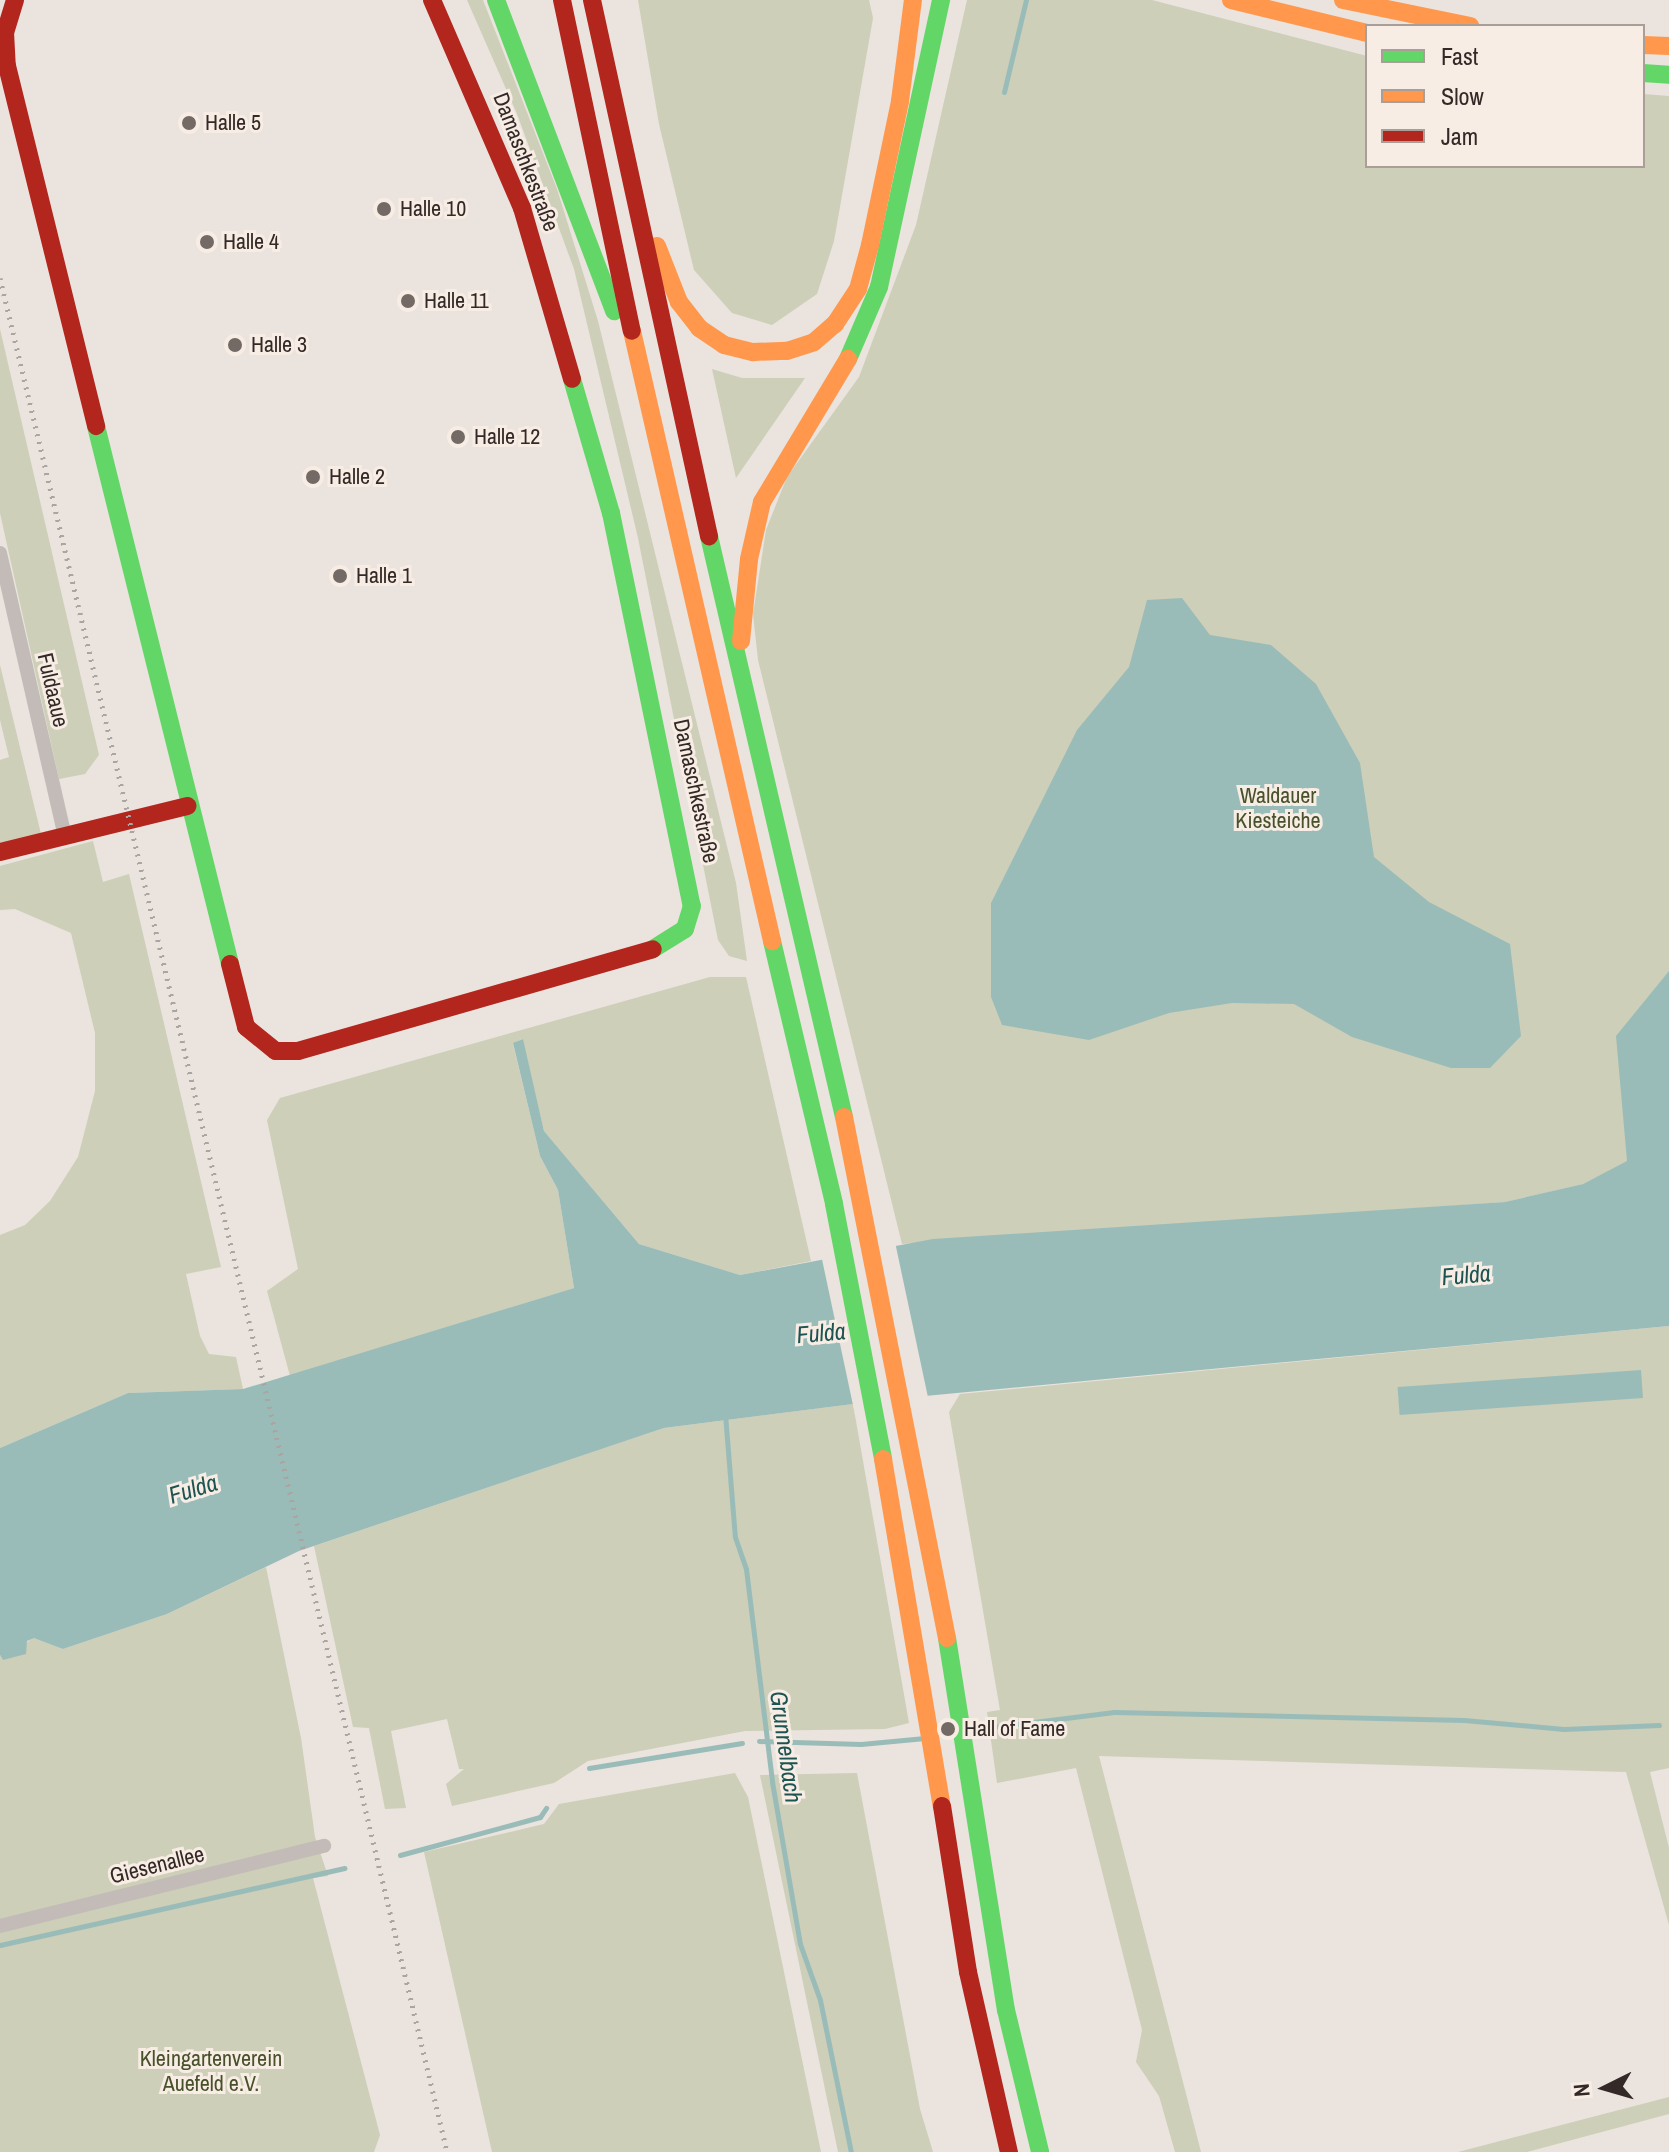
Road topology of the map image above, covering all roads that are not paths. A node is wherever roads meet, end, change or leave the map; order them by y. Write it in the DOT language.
graph roads {
  1 [pos="15,0"];
  2 [pos="432,0"];
  3 [pos="496,0"];
  4 [pos="562,0"];
  5 [pos="592,0"];
  6 [pos="913,0"];
  7 [pos="1231,0"];
  8 [pos="1343,0"];
  9 [pos="942,5"];
  10 [pos="1460,24"];
  11 [pos="1365,33"];
  12 [pos="1645,45"];
  13 [pos="1669,46"];
  14 [pos="615,113"];
  15 [pos="647,404"];
  16 [pos="0,553"];
  17 [pos="743,693"];
  18 [pos="187,806"];
  19 [pos="65,836"];
  20 [pos="0,852"];
  21 [pos="324,1846"];
  22 [pos="0,1926"];
  23 [pos="1009,2152"];
  24 [pos="1040,2152"];
  1 -- 18 [label="main road, Damaschkestraße"];
  2 -- 18 [label="main road, Damaschkestraße"];
  3 -- 15 [label="main road"];
  4 -- 15 [label="main road"];
  5 -- 14 [label="main road"];
  6 -- 14 [label="main road"];
  7 -- 11 [label="main road"];
  8 -- 10 [label="main road"];
  9 -- 17 [label="main road"];
  12 -- 13 [label="main road"];
  14 -- 17 [label="main road"];
  15 -- 23 [label="main road"];
  16 -- 19 [label="street, Fuldaaue"];
  17 -- 24 [label="main road"];
  18 -- 19 [label="main road"];
  19 -- 20 [label="main road"];
  21 -- 22 [label="street, Giesenallee"];
}
